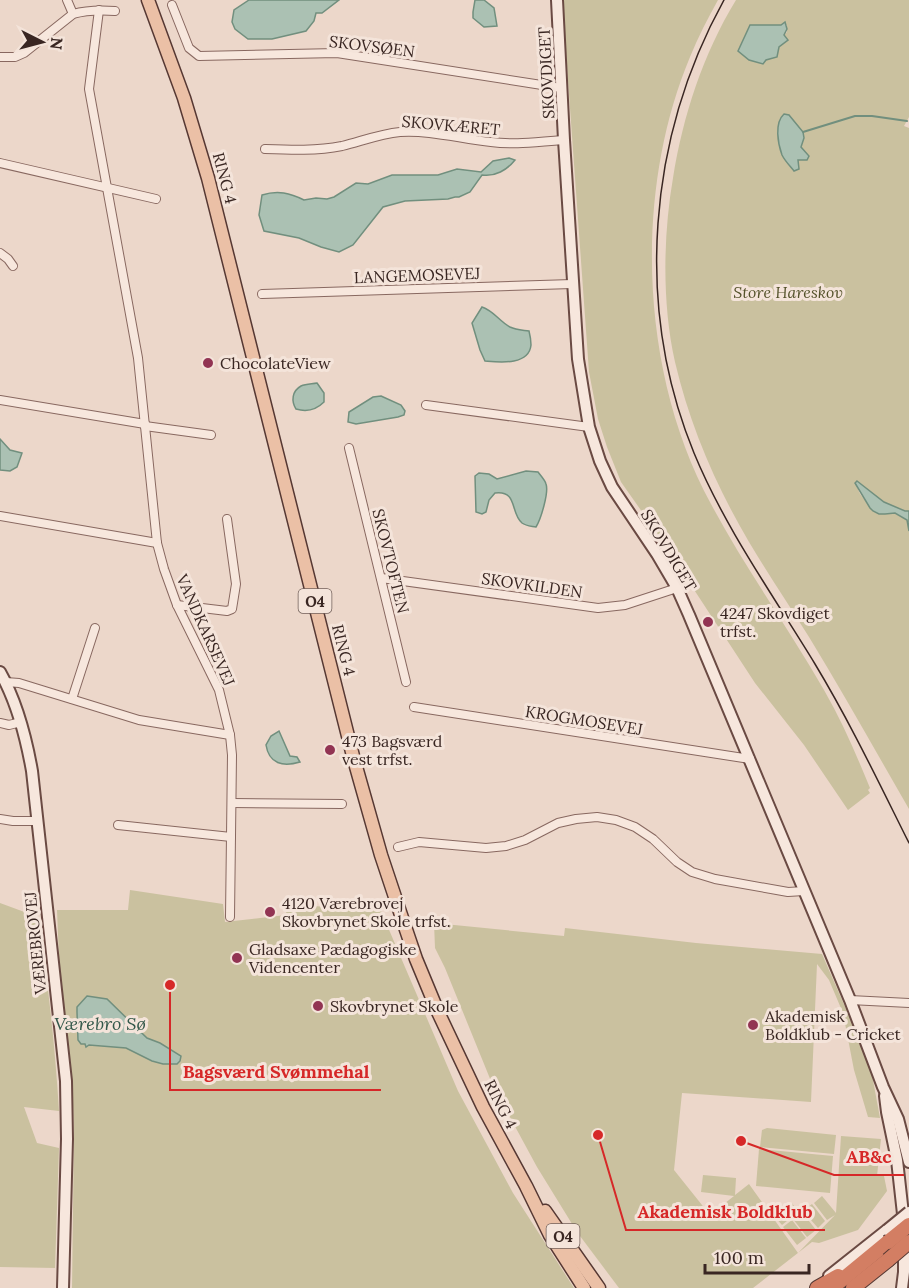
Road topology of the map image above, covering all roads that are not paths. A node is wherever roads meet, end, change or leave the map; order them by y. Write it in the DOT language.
graph roads {
  1 [pos="67,0"];
  2 [pos="148,0"];
  3 [pos="557,0"];
  4 [pos="172,5"];
  5 [pos="99,10"];
  6 [pos="115,11"];
  7 [pos="73,14"];
  8 [pos="0,57"];
  9 [pos="561,88"];
  10 [pos="564,140"];
  11 [pos="265,149"];
  12 [pos="0,163"];
  13 [pos="106,187"];
  14 [pos="156,199"];
  15 [pos="0,253"];
  16 [pos="13,266"];
  17 [pos="572,284"];
  18 [pos="262,294"];
  19 [pos="0,400"];
  20 [pos="426,405"];
  21 [pos="145,425"];
  22 [pos="589,427"];
  23 [pos="211,435"];
  24 [pos="349,448"];
  25 [pos="0,516"];
  26 [pos="227,519"];
  27 [pos="157,543"];
  28 [pos="381,578"];
  29 [pos="677,588"];
  30 [pos="177,605"];
  31 [pos="94,628"];
  32 [pos="3,677"];
  33 [pos="406,682"];
  34 [pos="72,699"];
  35 [pos="414,707"];
  36 [pos="21,722"];
  37 [pos="0,723"];
  38 [pos="230,735"];
  39 [pos="750,759"];
  40 [pos="232,803"];
  41 [pos="342,804"];
  42 [pos="0,819"];
  43 [pos="37,821"];
  44 [pos="118,825"];
  45 [pos="231,837"];
  46 [pos="398,847"];
  47 [pos="804,891"];
  48 [pos="230,917"];
  49 [pos="849,1000"];
  50 [pos="909,1003"];
  51 [pos="884,1087"];
  52 [pos="909,1162"];
  53 [pos="526,1186"];
  54 [pos="909,1212"];
  55 [pos="909,1225"];
  56 [pos="888,1236"];
  57 [pos="909,1242"];
  58 [pos="868,1258"];
  59 [pos="888,1260"];
  60 [pos="63,1288"];
  61 [pos="584,1288"];
  62 [pos="599,1288"];
  63 [pos="815,1288"];
  64 [pos="832,1288"];
  65 [pos="853,1288"];
  66 [pos="861,1288"];
  67 [pos="902,1288"];
  1 -- 7 [label="street"];
  2 -- 53 [label="main road, RING 4 / O4"];
  3 -- 9 [label="street, SKOVDIGET"];
  4 -- 9 [label="street, SKOVSØEN"];
  5 -- 6 [label="street"];
  5 -- 7 [label="street"];
  5 -- 13 [label="street, VANDKARSEVEJ"];
  7 -- 8 [label="street"];
  9 -- 10 [label="street, SKOVDIGET"];
  10 -- 11 [label="street, SKOVKÆRET"];
  10 -- 17 [label="street, SKOVDIGET"];
  12 -- 13 [label="street"];
  13 -- 14 [label="street"];
  13 -- 21 [label="street, VANDKARSEVEJ"];
  15 -- 16 [label="street"];
  17 -- 18 [label="street, LANGEMOSEVEJ"];
  17 -- 22 [label="street, SKOVDIGET"];
  19 -- 21 [label="street"];
  20 -- 22 [label="street"];
  21 -- 23 [label="street"];
  21 -- 27 [label="street, VANDKARSEVEJ"];
  22 -- 29 [label="street, SKOVDIGET"];
  24 -- 28 [label="street, SKOVTOFTEN"];
  25 -- 27 [label="street"];
  26 -- 30 [label="street"];
  27 -- 30 [label="street, VANDKARSEVEJ"];
  28 -- 29 [label="street, SKOVKILDEN"];
  28 -- 33 [label="street, SKOVTOFTEN"];
  29 -- 39 [label="street, SKOVDIGET"];
  30 -- 38 [label="street, VANDKARSEVEJ"];
  31 -- 34 [label="street"];
  32 -- 34 [label="street"];
  32 -- 36 [label="street, VÆREBROVEJ"];
  34 -- 38 [label="street"];
  35 -- 39 [label="street, KROGMOSEVEJ"];
  36 -- 37 [label="street"];
  36 -- 43 [label="street, VÆREBROVEJ"];
  38 -- 40 [label="street, VANDKARSEVEJ"];
  39 -- 47 [label="street, SKOVDIGET"];
  40 -- 41 [label="street"];
  40 -- 45 [label="street, VANDKARSEVEJ"];
  42 -- 43 [label="street"];
  43 -- 60 [label="street, VÆREBROVEJ"];
  44 -- 45 [label="street"];
  45 -- 48 [label="street, VANDKARSEVEJ"];
  46 -- 47 [label="street"];
  47 -- 49 [label="street, SKOVDIGET"];
  49 -- 50 [label="street"];
  49 -- 51 [label="street, SKOVDIGET"];
  51 -- 52 [label="street, SKOVDIGET"];
  51 -- 67 [label="street, SKOVDIGET"];
  53 -- 61 [label="main road, RING 4 / O4"];
  53 -- 62 [label="main road, RING 4 / O4"];
  54 -- 56 [label="street, bridge"];
  55 -- 56 [label="highway, bridge"];
  56 -- 58 [label="highway"];
  56 -- 63 [label="street"];
  57 -- 59 [label="highway, bridge"];
  58 -- 63 [label="highway"];
  58 -- 64 [label="highway"];
  59 -- 65 [label="highway"];
  59 -- 66 [label="highway"];
}
